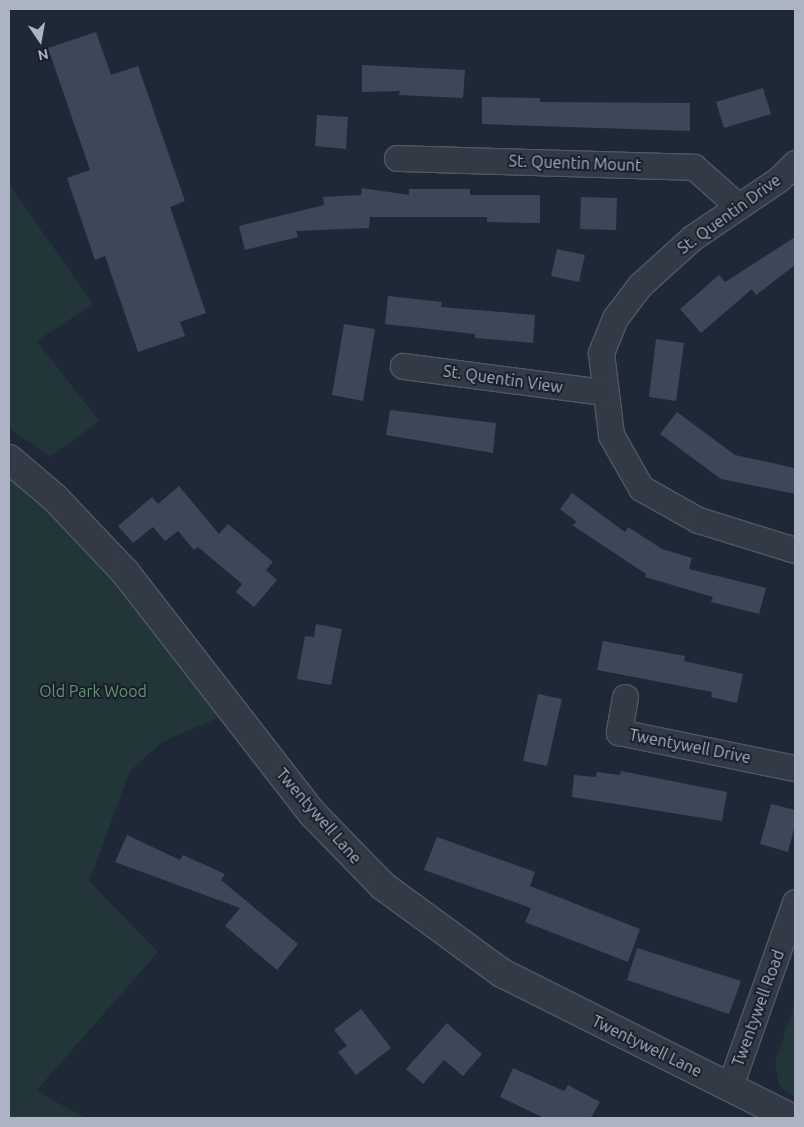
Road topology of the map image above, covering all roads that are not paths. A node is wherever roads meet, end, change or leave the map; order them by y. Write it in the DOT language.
graph roads {
  1 [pos="397,158"];
  2 [pos="795,164"];
  3 [pos="738,206"];
  4 [pos="403,366"];
  5 [pos="603,392"];
  6 [pos="9,459"];
  7 [pos="795,550"];
  8 [pos="625,697"];
  9 [pos="795,768"];
  10 [pos="795,902"];
  11 [pos="730,1086"];
  12 [pos="790,1118"];
  1 -- 3 [label="street, St. Quentin Mount"];
  2 -- 3 [label="street, St. Quentin Drive"];
  3 -- 5 [label="street, St. Quentin Drive"];
  4 -- 5 [label="street, St. Quentin View"];
  5 -- 7 [label="street, St. Quentin Drive"];
  6 -- 11 [label="street, Twentywell Lane"];
  8 -- 9 [label="street, Twentywell Drive"];
  10 -- 11 [label="street, Twentywell Road"];
  11 -- 12 [label="street, Twentywell Lane"];
}
